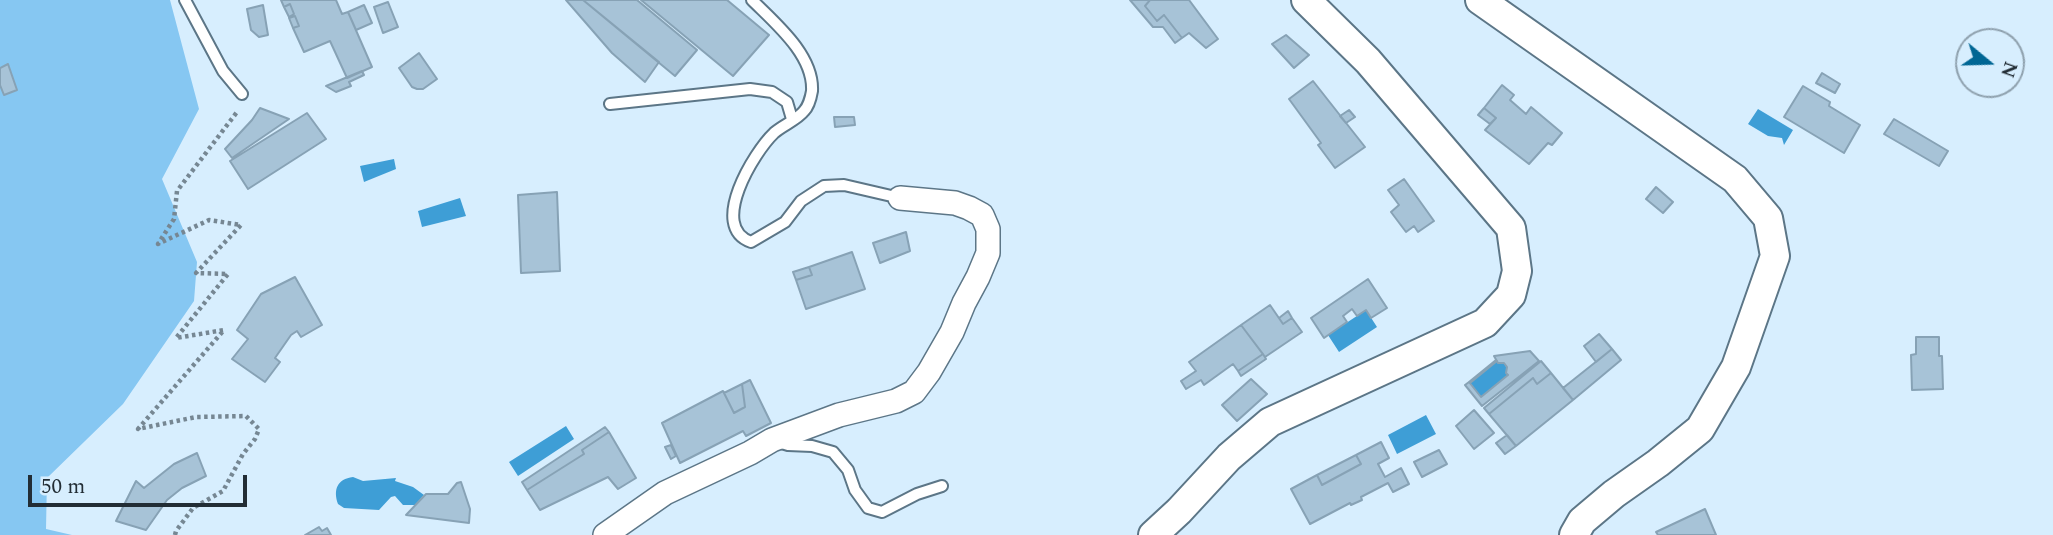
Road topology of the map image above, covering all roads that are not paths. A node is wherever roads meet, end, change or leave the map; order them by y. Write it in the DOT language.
graph roads {
  1 [pos="185,0"];
  2 [pos="752,0"];
  3 [pos="1306,0"];
  4 [pos="1480,0"];
  5 [pos="242,94"];
  6 [pos="610,104"];
  7 [pos="792,119"];
  8 [pos="900,198"];
  9 [pos="772,440"];
  10 [pos="942,486"];
  11 [pos="605,535"];
  12 [pos="1153,535"];
  13 [pos="1574,535"];
  1 -- 5 [label="lane"];
  2 -- 7 [label="lane"];
  3 -- 12 [label="street"];
  4 -- 13 [label="street"];
  6 -- 7 [label="lane"];
  7 -- 8 [label="lane"];
  8 -- 9 [label="street"];
  9 -- 10 [label="lane"];
  9 -- 11 [label="street"];
}
